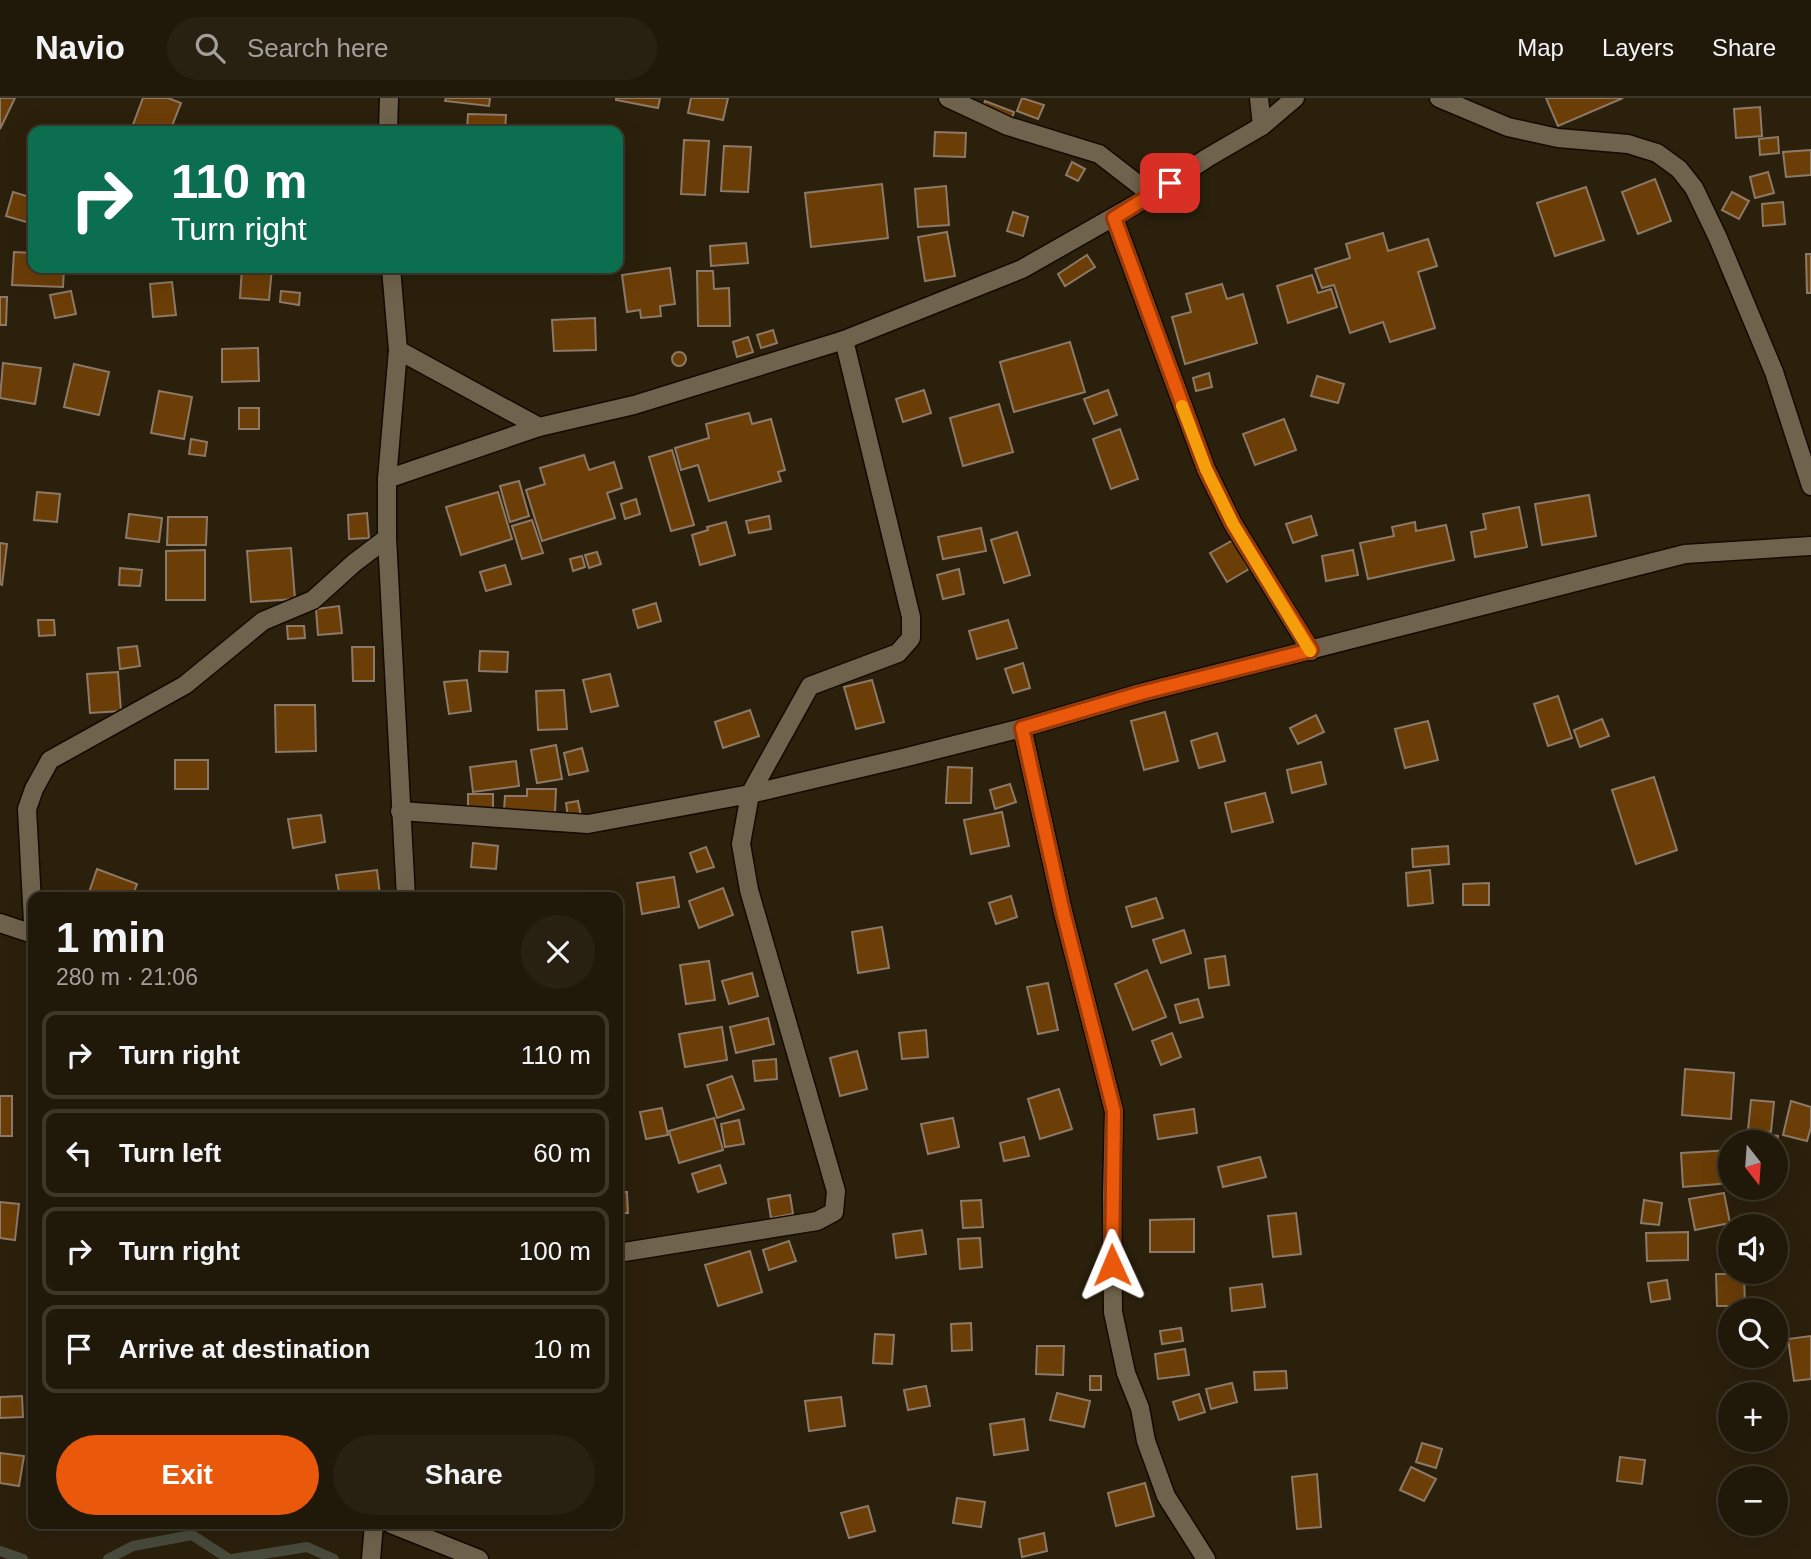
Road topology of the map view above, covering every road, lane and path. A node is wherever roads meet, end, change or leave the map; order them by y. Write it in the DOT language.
graph roads {
  1 [pos="389,98"];
  2 [pos="948,98"];
  3 [pos="1258,98"];
  4 [pos="1295,98"];
  5 [pos="1439,98"];
  6 [pos="388,126"];
  7 [pos="1262,126"];
  8 [pos="1152,195"];
  9 [pos="1114,218"];
  10 [pos="391,273"];
  11 [pos="844,340"];
  12 [pos="398,350"];
  13 [pos="538,427"];
  14 [pos="387,478"];
  15 [pos="1811,486"];
  16 [pos="387,538"];
  17 [pos="1811,546"];
  18 [pos="1311,650"];
  19 [pos="1022,728"];
  20 [pos="750,794"];
  21 [pos="400,811"];
  22 [pos="31,892"];
  23 [pos="406,892"];
  24 [pos="0,923"];
  25 [pos="28,932"];
  26 [pos="623,1252"];
  27 [pos="374,1529"];
  28 [pos="404,1529"];
  29 [pos="371,1559"];
  30 [pos="479,1559"];
  31 [pos="1206,1559"];
  1 -- 6 [label="street"];
  2 -- 8 [label="street"];
  3 -- 7 [label="street"];
  4 -- 7 [label="street"];
  5 -- 15 [label="street"];
  7 -- 8 [label="street"];
  8 -- 9 [label="street"];
  9 -- 11 [label="street"];
  9 -- 18 [label="street"];
  10 -- 12 [label="street"];
  11 -- 13 [label="street"];
  11 -- 20 [label="street"];
  12 -- 13 [label="street"];
  12 -- 14 [label="street"];
  13 -- 14 [label="street"];
  14 -- 16 [label="street"];
  16 -- 21 [label="street"];
  16 -- 22 [label="street"];
  17 -- 18 [label="street"];
  18 -- 19 [label="street"];
  19 -- 20 [label="street"];
  19 -- 31 [label="street"];
  20 -- 21 [label="street"];
  20 -- 26 [label="street"];
  21 -- 23 [label="street"];
  24 -- 25 [label="street"];
  27 -- 29 [label="street"];
  28 -- 30 [label="street"];
}
